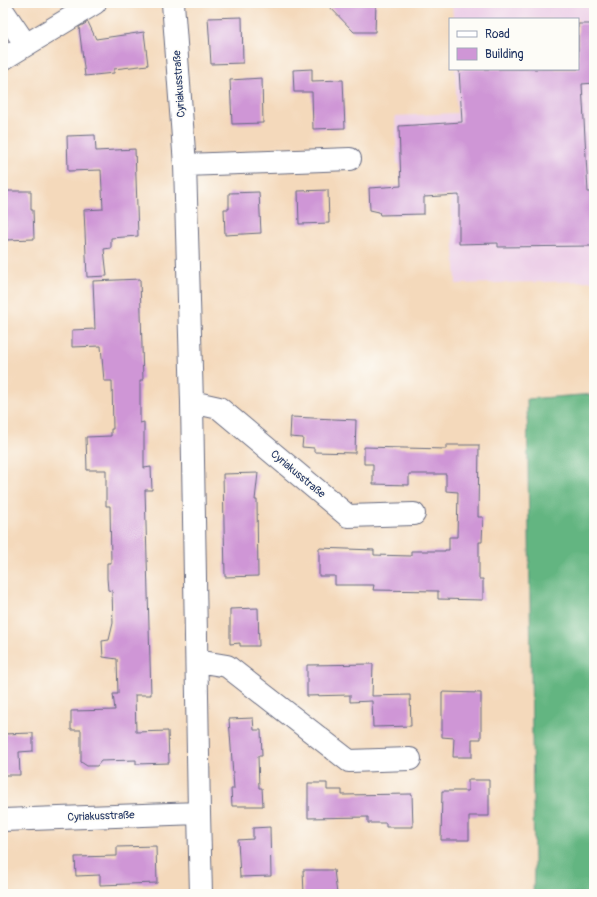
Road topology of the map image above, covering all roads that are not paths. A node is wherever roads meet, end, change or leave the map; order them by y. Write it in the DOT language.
graph roads {
  1 [pos="95,3"];
  2 [pos="173,3"];
  3 [pos="3,11"];
  4 [pos="26,45"];
  5 [pos="3,59"];
  6 [pos="350,160"];
  7 [pos="185,165"];
  8 [pos="192,402"];
  9 [pos="414,514"];
  10 [pos="197,661"];
  11 [pos="410,759"];
  12 [pos="199,813"];
  13 [pos="3,820"];
  14 [pos="207,892"];
  1 -- 4 [label="street"];
  2 -- 7 [label="street, Cyriakusstraße"];
  3 -- 4 [label="street"];
  4 -- 5 [label="street"];
  6 -- 7 [label="street"];
  7 -- 8 [label="street, Cyriakusstraße"];
  8 -- 9 [label="street, Cyriakusstraße"];
  8 -- 10 [label="street, Cyriakusstraße"];
  10 -- 11 [label="street"];
  10 -- 12 [label="street, Cyriakusstraße"];
  12 -- 13 [label="street, Cyriakusstraße"];
  12 -- 14 [label="street, Cyriakusstraße"];
}
